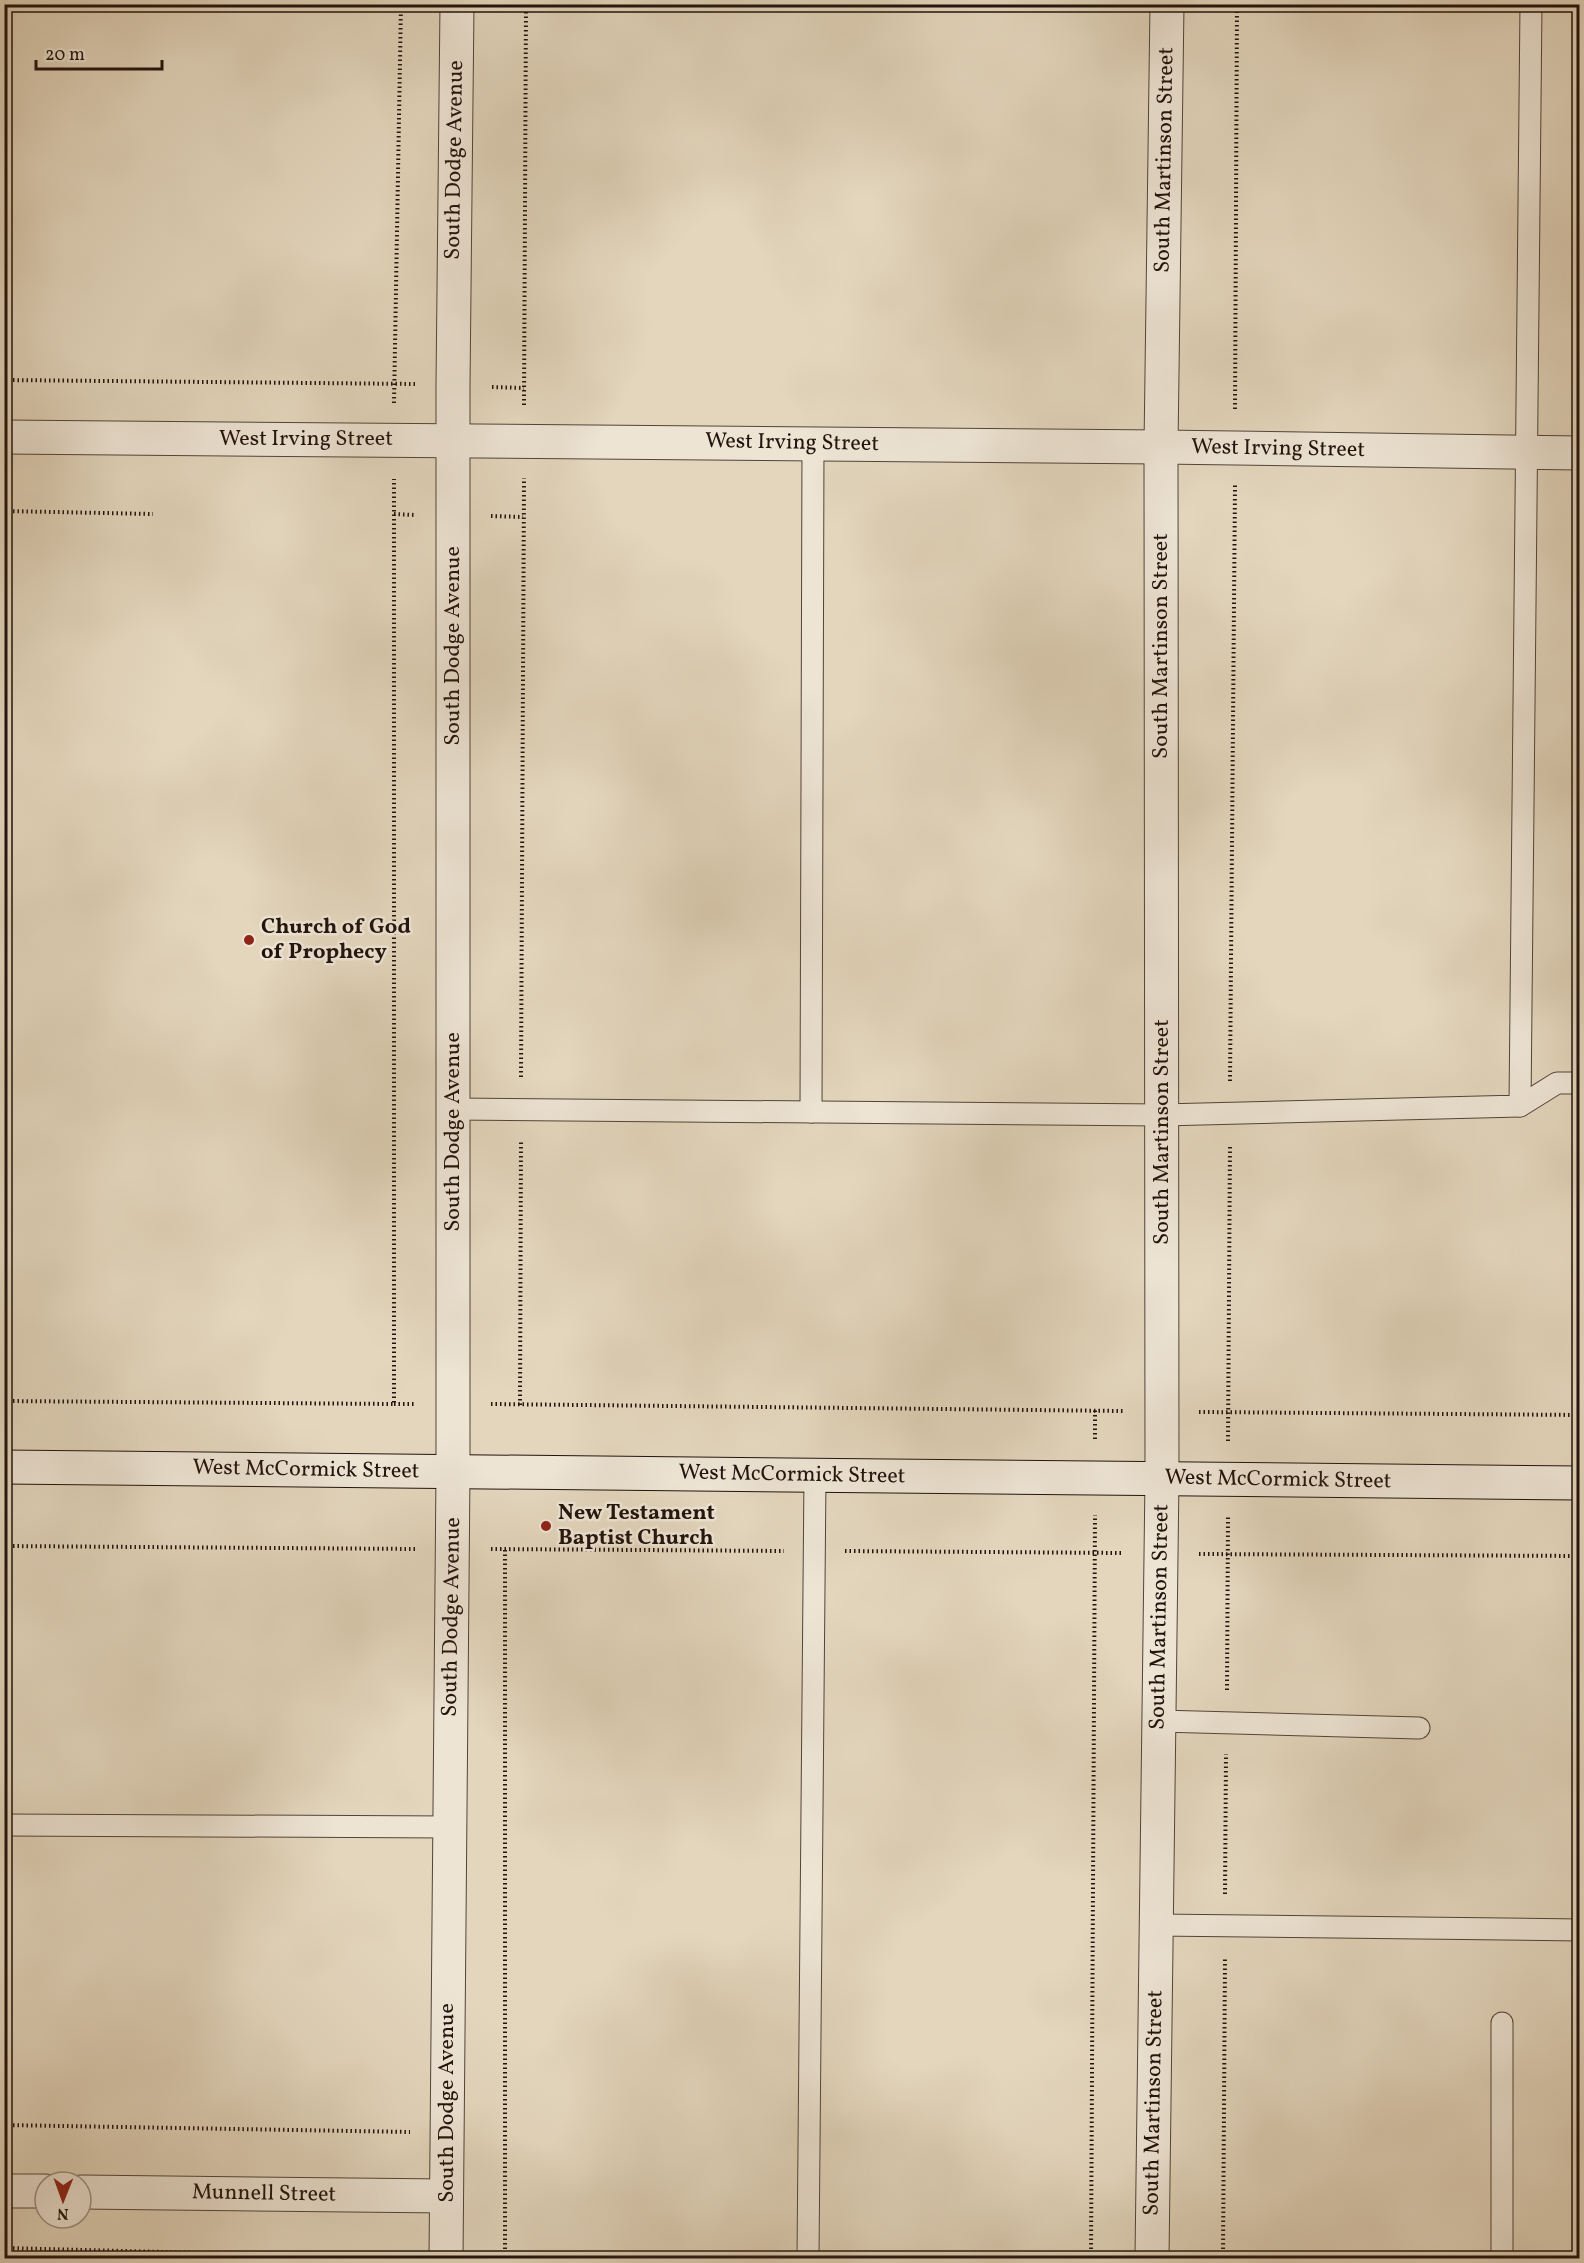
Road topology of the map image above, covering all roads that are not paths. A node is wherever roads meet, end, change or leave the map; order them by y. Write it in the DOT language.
graph roads {
  1 [pos="457,4"];
  2 [pos="1167,4"];
  3 [pos="1531,4"];
  4 [pos="4,437"];
  5 [pos="453,440"];
  6 [pos="813,444"];
  7 [pos="1161,447"];
  8 [pos="1525,453"];
  9 [pos="1580,453"];
  10 [pos="1580,1083"];
  11 [pos="1520,1106"];
  12 [pos="453,1108"];
  13 [pos="811,1112"];
  14 [pos="1162,1115"];
  15 [pos="4,1467"];
  16 [pos="453,1472"];
  17 [pos="815,1475"];
  18 [pos="1162,1478"];
  19 [pos="1580,1483"];
  20 [pos="1159,1721"];
  21 [pos="1419,1728"];
  22 [pos="4,1825"];
  23 [pos="450,1827"];
  24 [pos="1156,1925"];
  25 [pos="1580,1930"];
  26 [pos="1502,2023"];
  27 [pos="4,2191"];
  28 [pos="33,2191"];
  29 [pos="93,2192"];
  30 [pos="446,2196"];
  31 [pos="446,2259"];
  32 [pos="808,2259"];
  33 [pos="1152,2259"];
  34 [pos="1502,2259"];
  1 -- 5 [label="street, South Dodge Avenue"];
  2 -- 7 [label="street, South Martinson Street"];
  3 -- 8 [label="lane"];
  4 -- 5 [label="street, West Irving Street"];
  5 -- 6 [label="street, West Irving Street"];
  5 -- 12 [label="street, South Dodge Avenue"];
  6 -- 7 [label="street, West Irving Street"];
  6 -- 13 [label="lane"];
  7 -- 8 [label="street, West Irving Street"];
  7 -- 14 [label="street, South Martinson Street"];
  8 -- 9 [label="street, West Irving Street"];
  8 -- 11 [label="lane"];
  10 -- 11 [label="lane"];
  11 -- 14 [label="lane"];
  12 -- 13 [label="lane"];
  12 -- 16 [label="street, South Dodge Avenue"];
  13 -- 14 [label="lane"];
  14 -- 18 [label="street, South Martinson Street"];
  15 -- 16 [label="street, West McCormick Street"];
  16 -- 17 [label="street, West McCormick Street"];
  16 -- 23 [label="street, South Dodge Avenue"];
  17 -- 18 [label="street, West McCormick Street"];
  17 -- 32 [label="lane"];
  18 -- 19 [label="street, West McCormick Street"];
  18 -- 20 [label="street, South Martinson Street"];
  20 -- 21 [label="lane"];
  20 -- 24 [label="street, South Martinson Street"];
  22 -- 23 [label="lane"];
  23 -- 30 [label="street, South Dodge Avenue"];
  24 -- 25 [label="lane"];
  24 -- 33 [label="street, South Martinson Street"];
  26 -- 34 [label="lane"];
  27 -- 28 [label="street"];
  29 -- 30 [label="street, Munnell Street"];
  30 -- 31 [label="street, South Dodge Avenue"];
}
